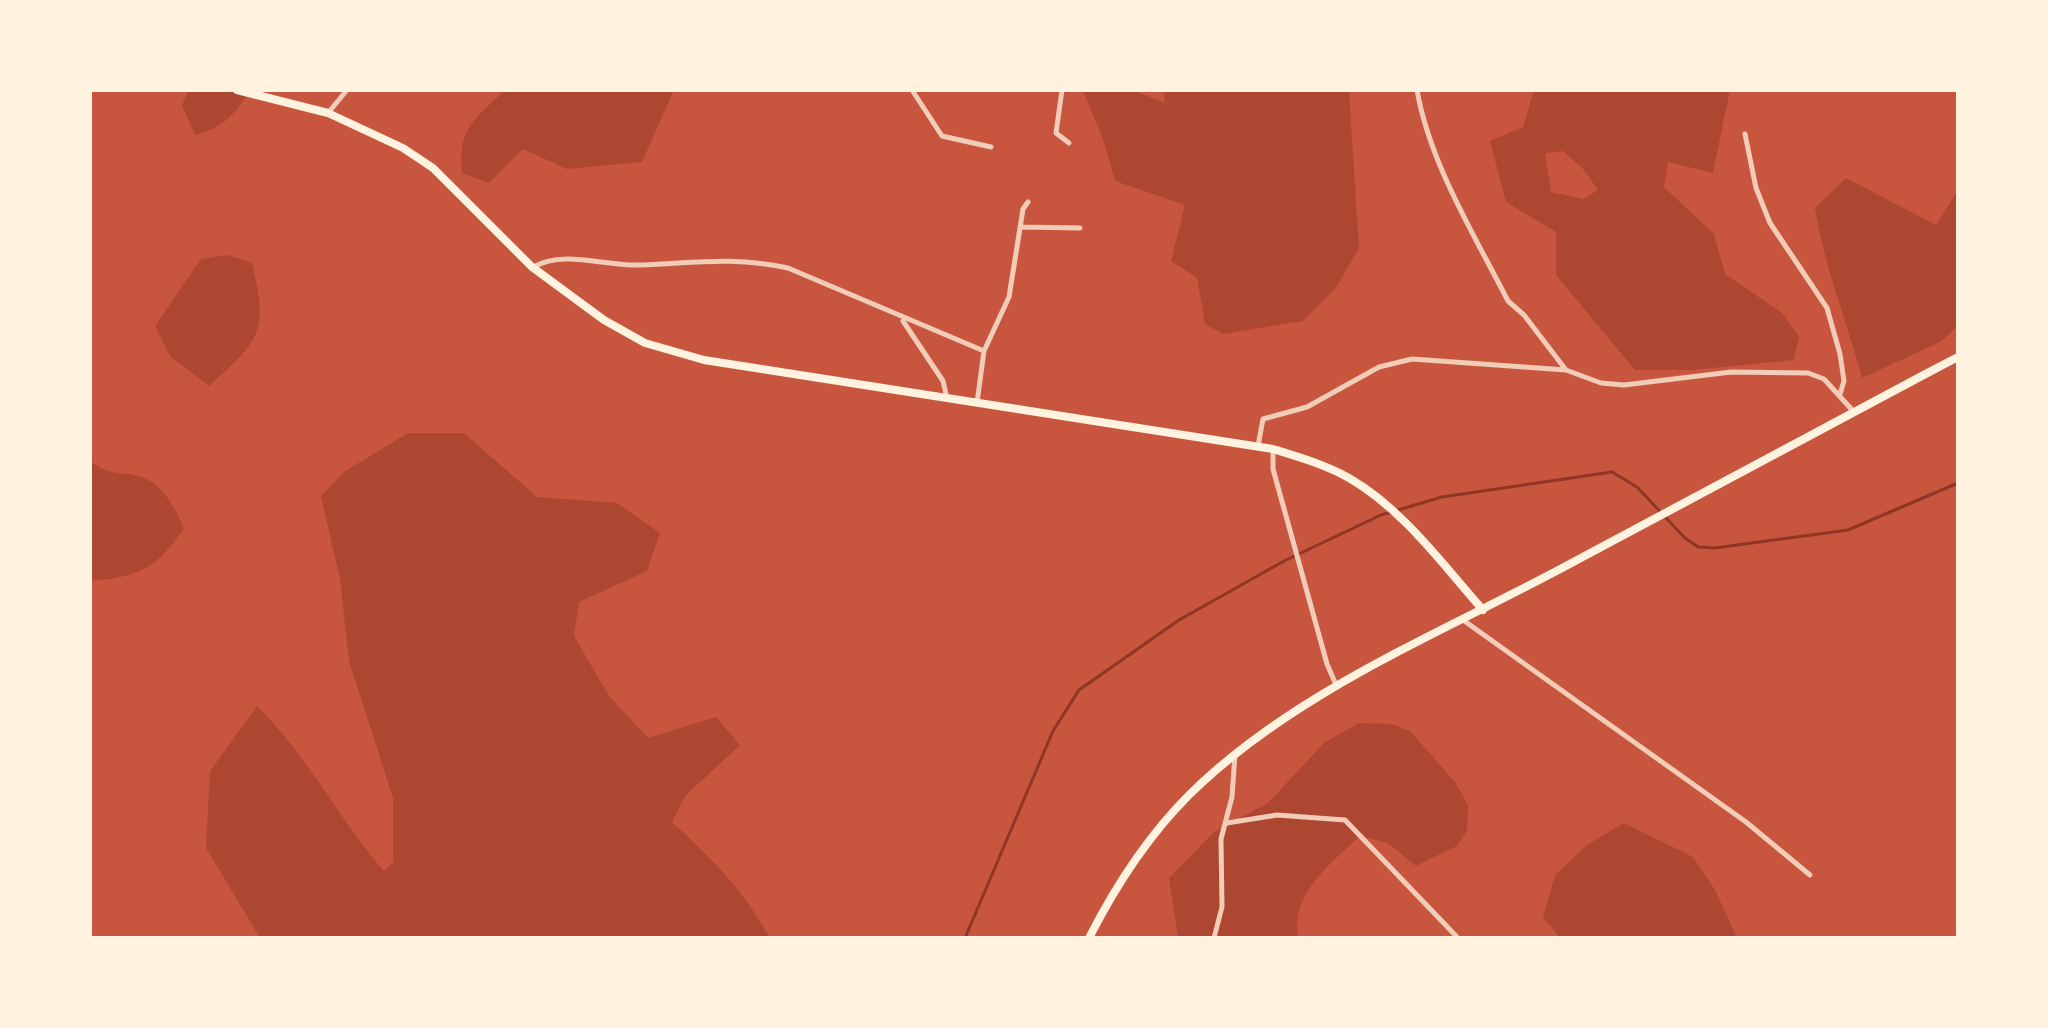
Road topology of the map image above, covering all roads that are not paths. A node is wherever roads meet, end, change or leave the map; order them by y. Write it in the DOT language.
graph roads {
  1 [pos="237,90"];
  2 [pos="347,90"];
  3 [pos="912,90"];
  4 [pos="1062,90"];
  5 [pos="1417,90"];
  6 [pos="328,113"];
  7 [pos="1745,134"];
  8 [pos="1069,143"];
  9 [pos="991,147"];
  10 [pos="1028,202"];
  11 [pos="1022,227"];
  12 [pos="1080,228"];
  13 [pos="532,267"];
  14 [pos="902,319"];
  15 [pos="984,351"];
  16 [pos="1958,357"];
  17 [pos="1566,370"];
  18 [pos="1840,395"];
  19 [pos="947,399"];
  20 [pos="977,404"];
  21 [pos="1854,412"];
  22 [pos="1258,447"];
  23 [pos="1273,449"];
  24 [pos="1483,610"];
  25 [pos="1463,620"];
  26 [pos="1338,688"];
  27 [pos="1235,754"];
  28 [pos="1227,823"];
  29 [pos="1810,875"];
  30 [pos="1089,938"];
  31 [pos="1214,938"];
  32 [pos="1458,938"];
  1 -- 6 [label="main road"];
  2 -- 6 [label="street"];
  3 -- 9 [label="street"];
  4 -- 8 [label="street"];
  5 -- 17 [label="street"];
  6 -- 13 [label="main road"];
  7 -- 18 [label="street"];
  10 -- 11 [label="street"];
  11 -- 12 [label="street"];
  11 -- 15 [label="street"];
  13 -- 14 [label="street"];
  13 -- 19 [label="main road"];
  14 -- 15 [label="street"];
  14 -- 19 [label="street"];
  15 -- 20 [label="street"];
  16 -- 21 [label="main road"];
  17 -- 18 [label="street"];
  17 -- 22 [label="street"];
  18 -- 21 [label="street"];
  19 -- 20 [label="main road"];
  20 -- 22 [label="main road"];
  21 -- 24 [label="main road"];
  22 -- 23 [label="main road"];
  23 -- 24 [label="main road"];
  23 -- 26 [label="street"];
  24 -- 25 [label="main road"];
  25 -- 26 [label="main road"];
  25 -- 29 [label="street"];
  26 -- 27 [label="main road"];
  27 -- 28 [label="street"];
  27 -- 30 [label="main road"];
  28 -- 31 [label="street"];
  28 -- 32 [label="street"];
}
